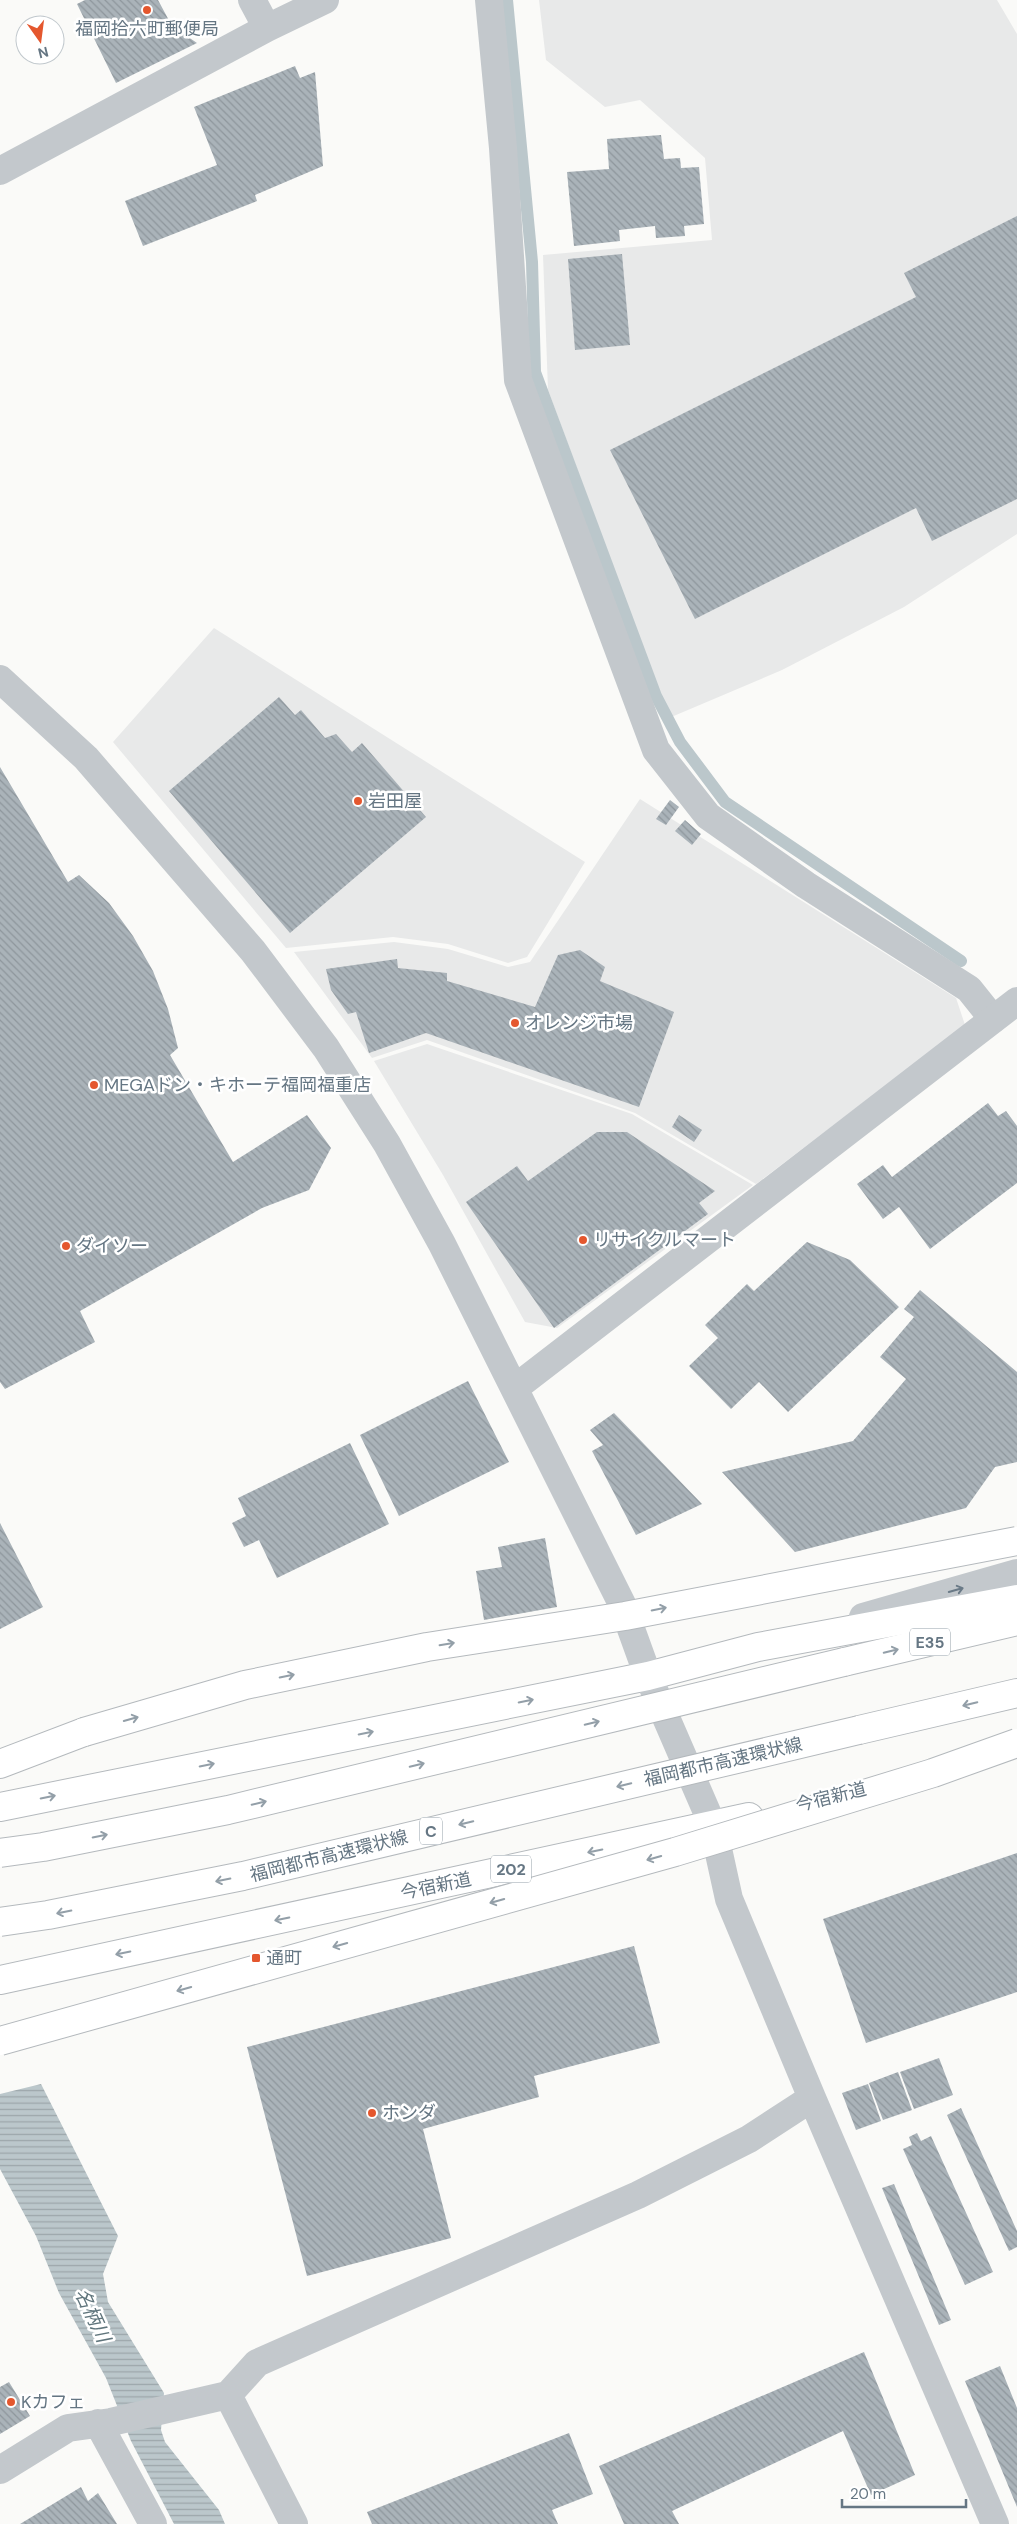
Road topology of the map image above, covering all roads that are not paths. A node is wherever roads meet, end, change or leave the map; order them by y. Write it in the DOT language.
graph roads {
  1 [pos="252,0"];
  2 [pos="326,0"];
  3 [pos="489,0"];
  4 [pos="267,28"];
  5 [pos="0,171"];
  6 [pos="0,679"];
  7 [pos="1017,1001"];
  8 [pos="993,1019"];
  9 [pos="515,1388"];
  10 [pos="1017,1541"];
  11 [pos="1017,1573"];
  12 [pos="1017,1599"];
  13 [pos="1017,1621"];
  14 [pos="758,1647"];
  15 [pos="648,1676"];
  16 [pos="1017,1693"];
  17 [pos="1017,1743"];
  18 [pos="1017,1752"];
  19 [pos="0,1764"];
  20 [pos="0,1807"];
  21 [pos="712,1826"];
  22 [pos="0,1852"];
  23 [pos="0,1922"];
  24 [pos="2,1979"];
  25 [pos="0,2041"];
  26 [pos="812,2098"];
  27 [pos="228,2395"];
  28 [pos="98,2423"];
  29 [pos="0,2470"];
  30 [pos="153,2524"];
  31 [pos="294,2524"];
  32 [pos="995,2524"];
  1 -- 4 [label="street"];
  2 -- 4 [label="street"];
  3 -- 8 [label="street"];
  4 -- 5 [label="street"];
  6 -- 9 [label="street"];
  7 -- 8 [label="street"];
  8 -- 9 [label="street"];
  9 -- 15 [label="street"];
  19 -- 10 [label="highway, one-way, bridge"];
  14 -- 11 [label="street, one-way"];
  12 -- 14 [label="highway"];
  22 -- 13 [label="highway, E35, one-way, bridge"];
  14 -- 15 [label="highway"];
  20 -- 15 [label="highway, one-way"];
  15 -- 21 [label="street"];
  16 -- 23 [label="highway, 福岡都市高速環状線 / C, one-way, bridge"];
  17 -- 25 [label="highway, one-way, bridge"];
  18 -- 21 [label="highway, 今宿新道 / 202"];
  21 -- 24 [label="highway, 今宿新道 / 202, one-way"];
  21 -- 26 [label="street"];
  26 -- 27 [label="street"];
  26 -- 32 [label="street"];
  27 -- 28 [label="street"];
  27 -- 31 [label="street"];
  28 -- 29 [label="street"];
  28 -- 30 [label="street"];
}
